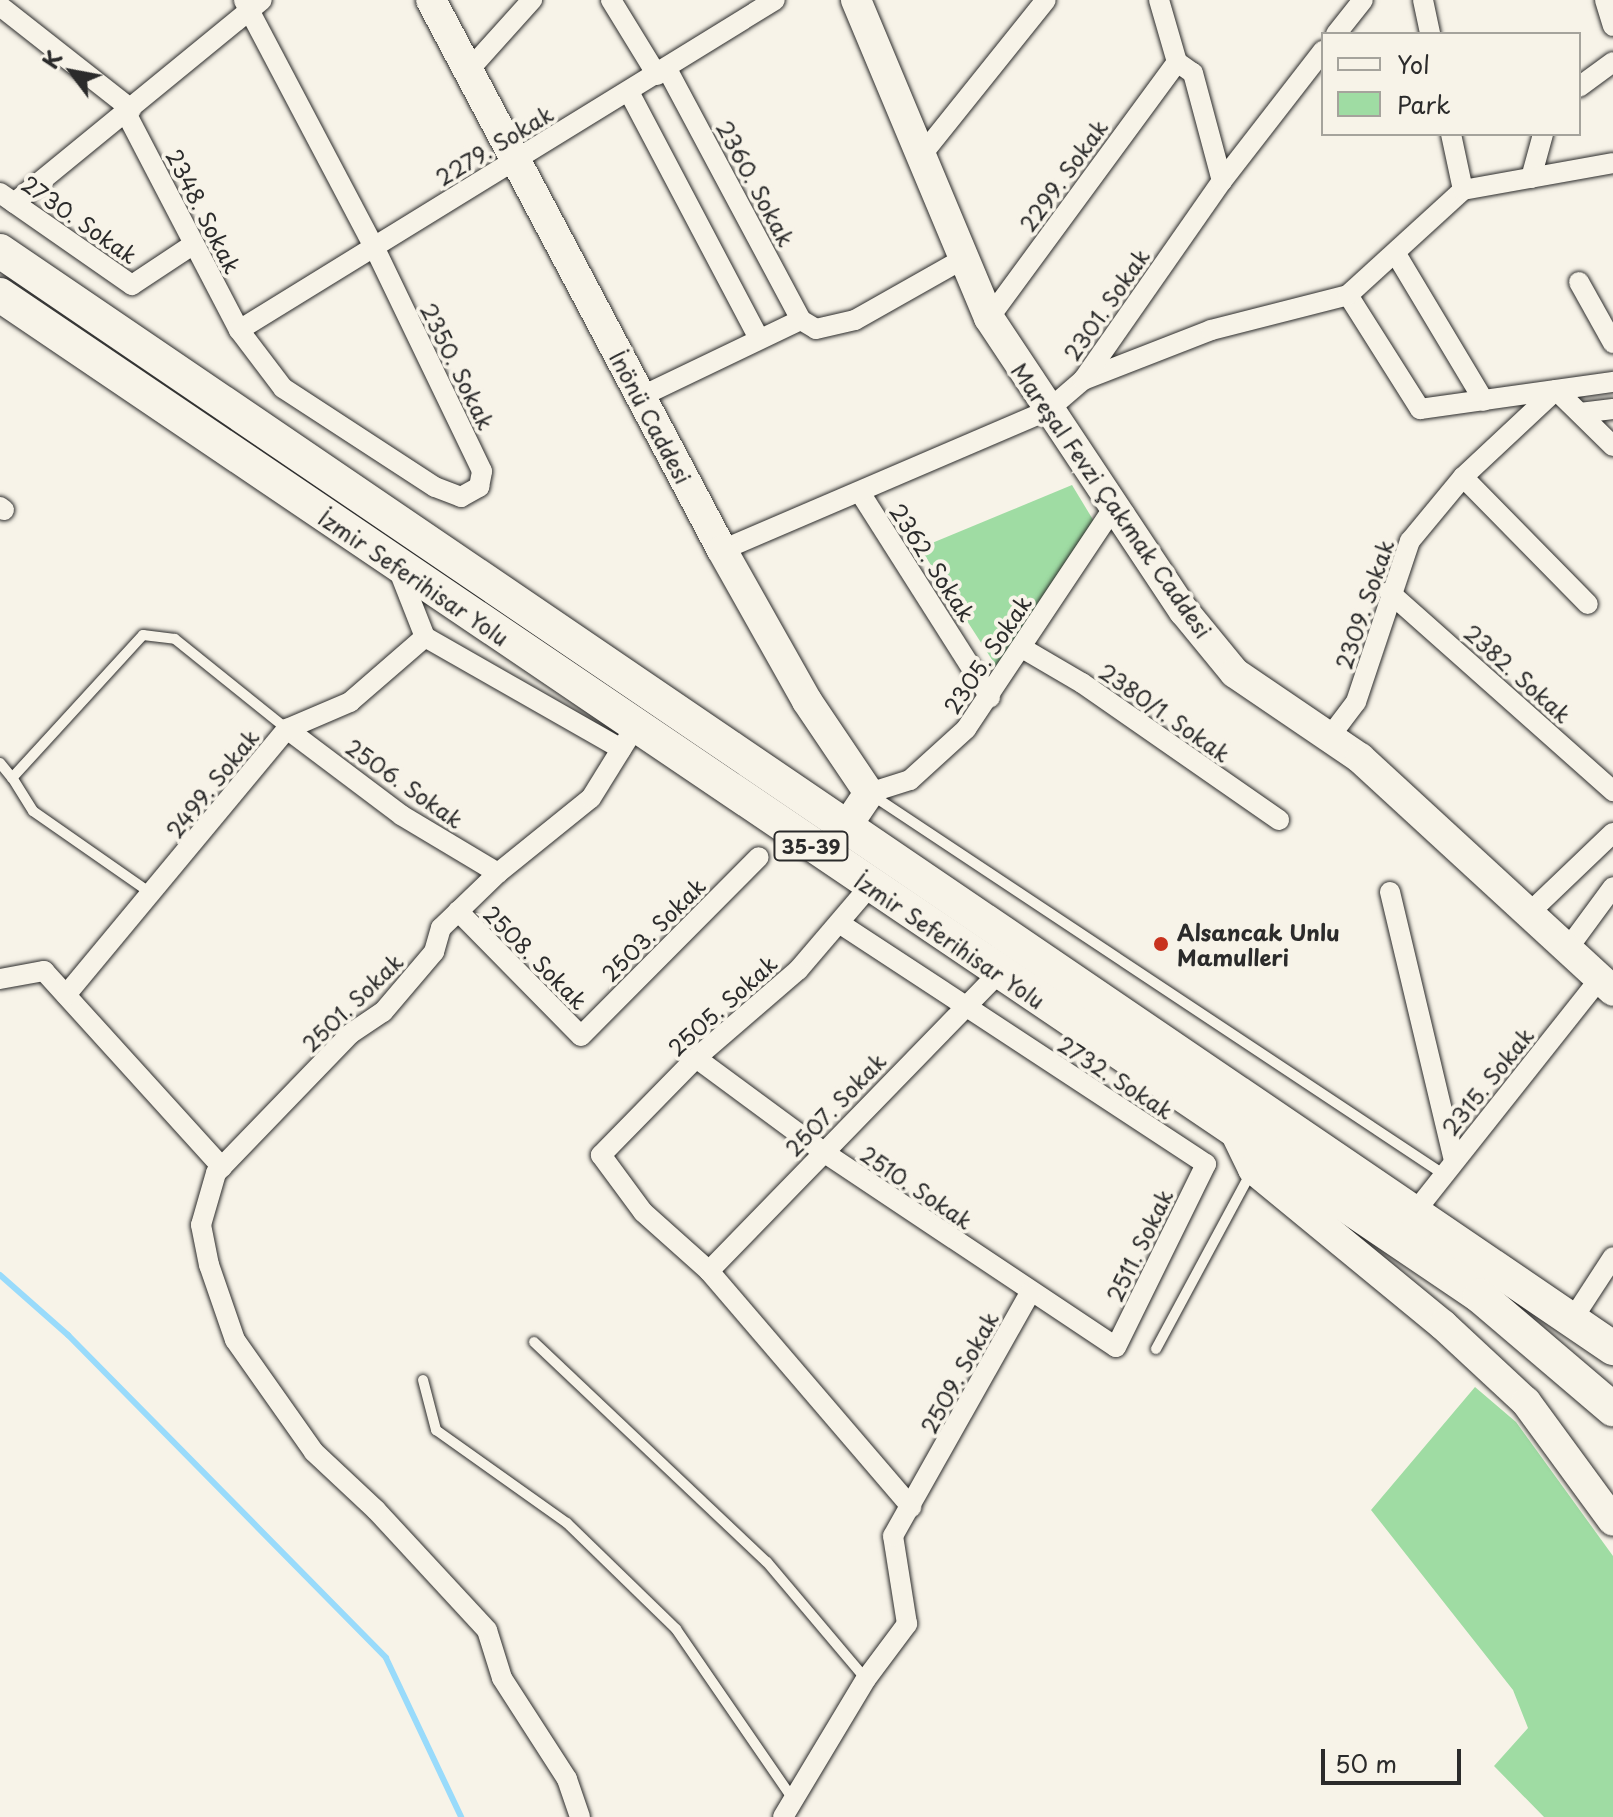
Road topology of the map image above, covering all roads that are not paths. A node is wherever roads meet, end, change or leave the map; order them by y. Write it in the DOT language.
graph roads {
  1 [pos="431,0"];
  2 [pos="532,0"];
  3 [pos="611,0"];
  4 [pos="775,0"];
  5 [pos="1046,0"];
  6 [pos="1159,0"];
  7 [pos="1363,0"];
  8 [pos="1423,0"];
  9 [pos="1605,0"];
  10 [pos="251,3"];
  11 [pos="0,6"];
  12 [pos="865,6"];
  13 [pos="1613,26"];
  14 [pos="1338,32"];
  15 [pos="1430,32"];
  16 [pos="1321,54"];
  17 [pos="1177,62"];
  18 [pos="1613,62"];
  19 [pos="468,71"];
  20 [pos="662,72"];
  21 [pos="1581,86"];
  22 [pos="629,92"];
  23 [pos="129,111"];
  24 [pos="1451,136"];
  25 [pos="1542,136"];
  26 [pos="920,157"];
  27 [pos="514,159"];
  28 [pos="1613,163"];
  29 [pos="1531,178"];
  30 [pos="1222,181"];
  31 [pos="1463,190"];
  32 [pos="7,198"];
  33 [pos="194,244"];
  34 [pos="374,247"];
  35 [pos="0,251"];
  36 [pos="1396,254"];
  37 [pos="963,259"];
  38 [pos="1579,282"];
  39 [pos="0,295"];
  40 [pos="1348,295"];
  41 [pos="989,318"];
  42 [pos="801,320"];
  43 [pos="239,330"];
  44 [pos="759,339"];
  45 [pos="1613,343"];
  46 [pos="1083,380"];
  47 [pos="1613,382"];
  48 [pos="1556,390"];
  49 [pos="640,397"];
  50 [pos="1484,401"];
  51 [pos="1613,409"];
  52 [pos="1047,411"];
  53 [pos="1580,413"];
  54 [pos="1613,446"];
  55 [pos="1463,477"];
  56 [pos="861,494"];
  57 [pos="1114,507"];
  58 [pos="722,550"];
  59 [pos="397,565"];
  60 [pos="1389,592"];
  61 [pos="1588,604"];
  62 [pos="425,637"];
  63 [pos="1022,648"];
  64 [pos="990,697"];
  65 [pos="287,729"];
  66 [pos="628,738"];
  67 [pos="1328,739"];
  68 [pos="0,763"];
  69 [pos="12,778"];
  70 [pos="1613,791"];
  71 [pos="869,793"];
  72 [pos="1279,820"];
  73 [pos="848,824"];
  74 [pos="1613,833"];
  75 [pos="759,857"];
  76 [pos="498,873"];
  77 [pos="869,887"];
  78 [pos="1613,887"];
  79 [pos="1390,892"];
  80 [pos="152,894"];
  81 [pos="458,911"];
  82 [pos="1526,916"];
  83 [pos="841,924"];
  84 [pos="1566,951"];
  85 [pos="999,973"];
  86 [pos="0,979"];
  87 [pos="1606,985"];
  88 [pos="66,995"];
  89 [pos="965,1007"];
  90 [pos="581,1036"];
  91 [pos="696,1058"];
  92 [pos="1234,1130"];
  93 [pos="822,1151"];
  94 [pos="1206,1164"];
  95 [pos="222,1167"];
  96 [pos="1449,1167"];
  97 [pos="1253,1169"];
  98 [pos="1414,1213"];
  99 [pos="1613,1257"];
  100 [pos="709,1271"];
  101 [pos="1030,1293"];
  102 [pos="1572,1320"];
  103 [pos="534,1342"];
  104 [pos="1116,1347"];
  105 [pos="1613,1348"];
  106 [pos="1156,1349"];
  107 [pos="423,1380"];
  108 [pos="1613,1409"];
  109 [pos="911,1507"];
  110 [pos="1613,1521"];
  111 [pos="866,1679"];
  112 [pos="788,1808"];
  113 [pos="580,1817"];
  1 -- 19 [label="street, İnönü Caddesi"];
  2 -- 19 [label="street"];
  3 -- 20 [label="street, 2360. Sokak"];
  4 -- 20 [label="street, 2279. Sokak"];
  5 -- 26 [label="street"];
  6 -- 17 [label="street"];
  7 -- 14 [label="street"];
  8 -- 15 [label="street"];
  9 -- 13 [label="street"];
  10 -- 23 [label="street"];
  10 -- 34 [label="street, 2350. Sokak"];
  11 -- 23 [label="street, 2348. Sokak"];
  12 -- 26 [label="street, Mareşal Fevzi Çakmak Caddesi"];
  16 -- 30 [label="street, 2301. Sokak"];
  17 -- 30 [label="street"];
  17 -- 41 [label="street, 2299. Sokak"];
  18 -- 21 [label="street"];
  19 -- 27 [label="street, İnönü Caddesi"];
  20 -- 22 [label="street, 2279. Sokak"];
  20 -- 42 [label="street, 2360. Sokak"];
  22 -- 27 [label="street, 2279. Sokak"];
  22 -- 44 [label="street"];
  23 -- 32 [label="street"];
  23 -- 33 [label="street, 2348. Sokak"];
  24 -- 31 [label="street"];
  25 -- 29 [label="street"];
  26 -- 37 [label="street, Mareşal Fevzi Çakmak Caddesi"];
  27 -- 34 [label="street, 2279. Sokak"];
  27 -- 49 [label="street, İnönü Caddesi"];
  28 -- 29 [label="street"];
  29 -- 31 [label="street"];
  30 -- 46 [label="street, 2301. Sokak"];
  31 -- 36 [label="street"];
  32 -- 33 [label="street, 2730. Sokak"];
  33 -- 43 [label="street, 2348. Sokak"];
  34 -- 43 [label="street, 2279. Sokak"];
  34 -- 43 [label="street, 2350. Sokak"];
  35 -- 73 [label="main road, İzmir Seferihisar Yolu / 35-39"];
  36 -- 40 [label="street"];
  36 -- 50 [label="street"];
  37 -- 41 [label="street, Mareşal Fevzi Çakmak Caddesi"];
  37 -- 42 [label="street"];
  38 -- 45 [label="street"];
  39 -- 59 [label="main road, İzmir Seferihisar Yolu / 35-39"];
  40 -- 46 [label="street"];
  40 -- 50 [label="street"];
  41 -- 52 [label="street, Mareşal Fevzi Çakmak Caddesi"];
  42 -- 44 [label="street"];
  44 -- 49 [label="street"];
  46 -- 52 [label="street, 2301. Sokak"];
  47 -- 48 [label="street"];
  48 -- 50 [label="street"];
  48 -- 53 [label="street"];
  48 -- 55 [label="street, 2309. Sokak"];
  49 -- 58 [label="street, İnönü Caddesi"];
  51 -- 53 [label="street"];
  52 -- 56 [label="street, 2301. Sokak"];
  52 -- 57 [label="street, Mareşal Fevzi Çakmak Caddesi"];
  53 -- 54 [label="street"];
  55 -- 60 [label="street, 2309. Sokak"];
  55 -- 61 [label="street"];
  56 -- 58 [label="street, 2301. Sokak"];
  56 -- 64 [label="street, 2362. Sokak"];
  57 -- 63 [label="street, 2305. Sokak"];
  57 -- 67 [label="street, Mareşal Fevzi Çakmak Caddesi"];
  58 -- 71 [label="street, İnönü Caddesi"];
  59 -- 62 [label="street"];
  59 -- 66 [label="main road, İzmir Seferihisar Yolu / 35-39"];
  60 -- 67 [label="street, 2309. Sokak"];
  60 -- 70 [label="street, 2382. Sokak"];
  62 -- 65 [label="street, 2499. Sokak"];
  62 -- 66 [label="street"];
  63 -- 64 [label="street, 2305. Sokak"];
  63 -- 72 [label="street, 2380/1. Sokak"];
  64 -- 71 [label="street, 2305. Sokak"];
  65 -- 69 [label="lane"];
  65 -- 76 [label="street, 2506. Sokak"];
  65 -- 80 [label="street, 2499. Sokak"];
  66 -- 76 [label="street, 2501. Sokak"];
  66 -- 77 [label="main road, İzmir Seferihisar Yolu / 35-39"];
  67 -- 82 [label="street, Mareşal Fevzi Çakmak Caddesi"];
  68 -- 69 [label="lane"];
  69 -- 80 [label="lane"];
  71 -- 73 [label="street"];
  71 -- 96 [label="lane"];
  73 -- 98 [label="main road, İzmir Seferihisar Yolu / 35-39"];
  74 -- 82 [label="street"];
  75 -- 90 [label="street, 2503. Sokak"];
  76 -- 81 [label="street, 2501. Sokak"];
  77 -- 83 [label="street, 2505. Sokak"];
  77 -- 85 [label="main road, İzmir Seferihisar Yolu / 35-39"];
  78 -- 84 [label="street"];
  79 -- 96 [label="street"];
  80 -- 88 [label="street, 2499. Sokak"];
  81 -- 90 [label="street, 2508. Sokak"];
  81 -- 95 [label="street, 2501. Sokak"];
  82 -- 84 [label="street, Mareşal Fevzi Çakmak Caddesi"];
  83 -- 89 [label="street, 2732. Sokak"];
  83 -- 91 [label="street, 2505. Sokak"];
  84 -- 87 [label="street, Mareşal Fevzi Çakmak Caddesi"];
  85 -- 89 [label="street, 2507. Sokak"];
  85 -- 92 [label="main road, İzmir Seferihisar Yolu / 35-39"];
  86 -- 88 [label="street"];
  87 -- 96 [label="street, 2315. Sokak"];
  88 -- 95 [label="street"];
  89 -- 93 [label="street, 2507. Sokak"];
  89 -- 94 [label="street, 2732. Sokak"];
  91 -- 93 [label="street, 2510. Sokak"];
  91 -- 100 [label="street, 2505. Sokak"];
  92 -- 97 [label="street"];
  92 -- 108 [label="main road, İzmir Seferihisar Yolu / 35-39"];
  93 -- 100 [label="street, 2507. Sokak"];
  93 -- 101 [label="street, 2510. Sokak"];
  94 -- 104 [label="street, 2511. Sokak"];
  95 -- 113 [label="street"];
  96 -- 98 [label="street, 2315. Sokak"];
  97 -- 106 [label="lane"];
  97 -- 110 [label="street"];
  98 -- 102 [label="main road, İzmir Seferihisar Yolu / 35-39"];
  99 -- 102 [label="street"];
  100 -- 109 [label="street"];
  101 -- 104 [label="street, 2510. Sokak"];
  101 -- 109 [label="street, 2509. Sokak"];
  102 -- 105 [label="main road, İzmir Seferihisar Yolu / 35-39"];
  103 -- 111 [label="lane"];
  107 -- 112 [label="lane"];
  109 -- 111 [label="street, 2509. Sokak"];
  111 -- 112 [label="street, 2509. Sokak"];
}
